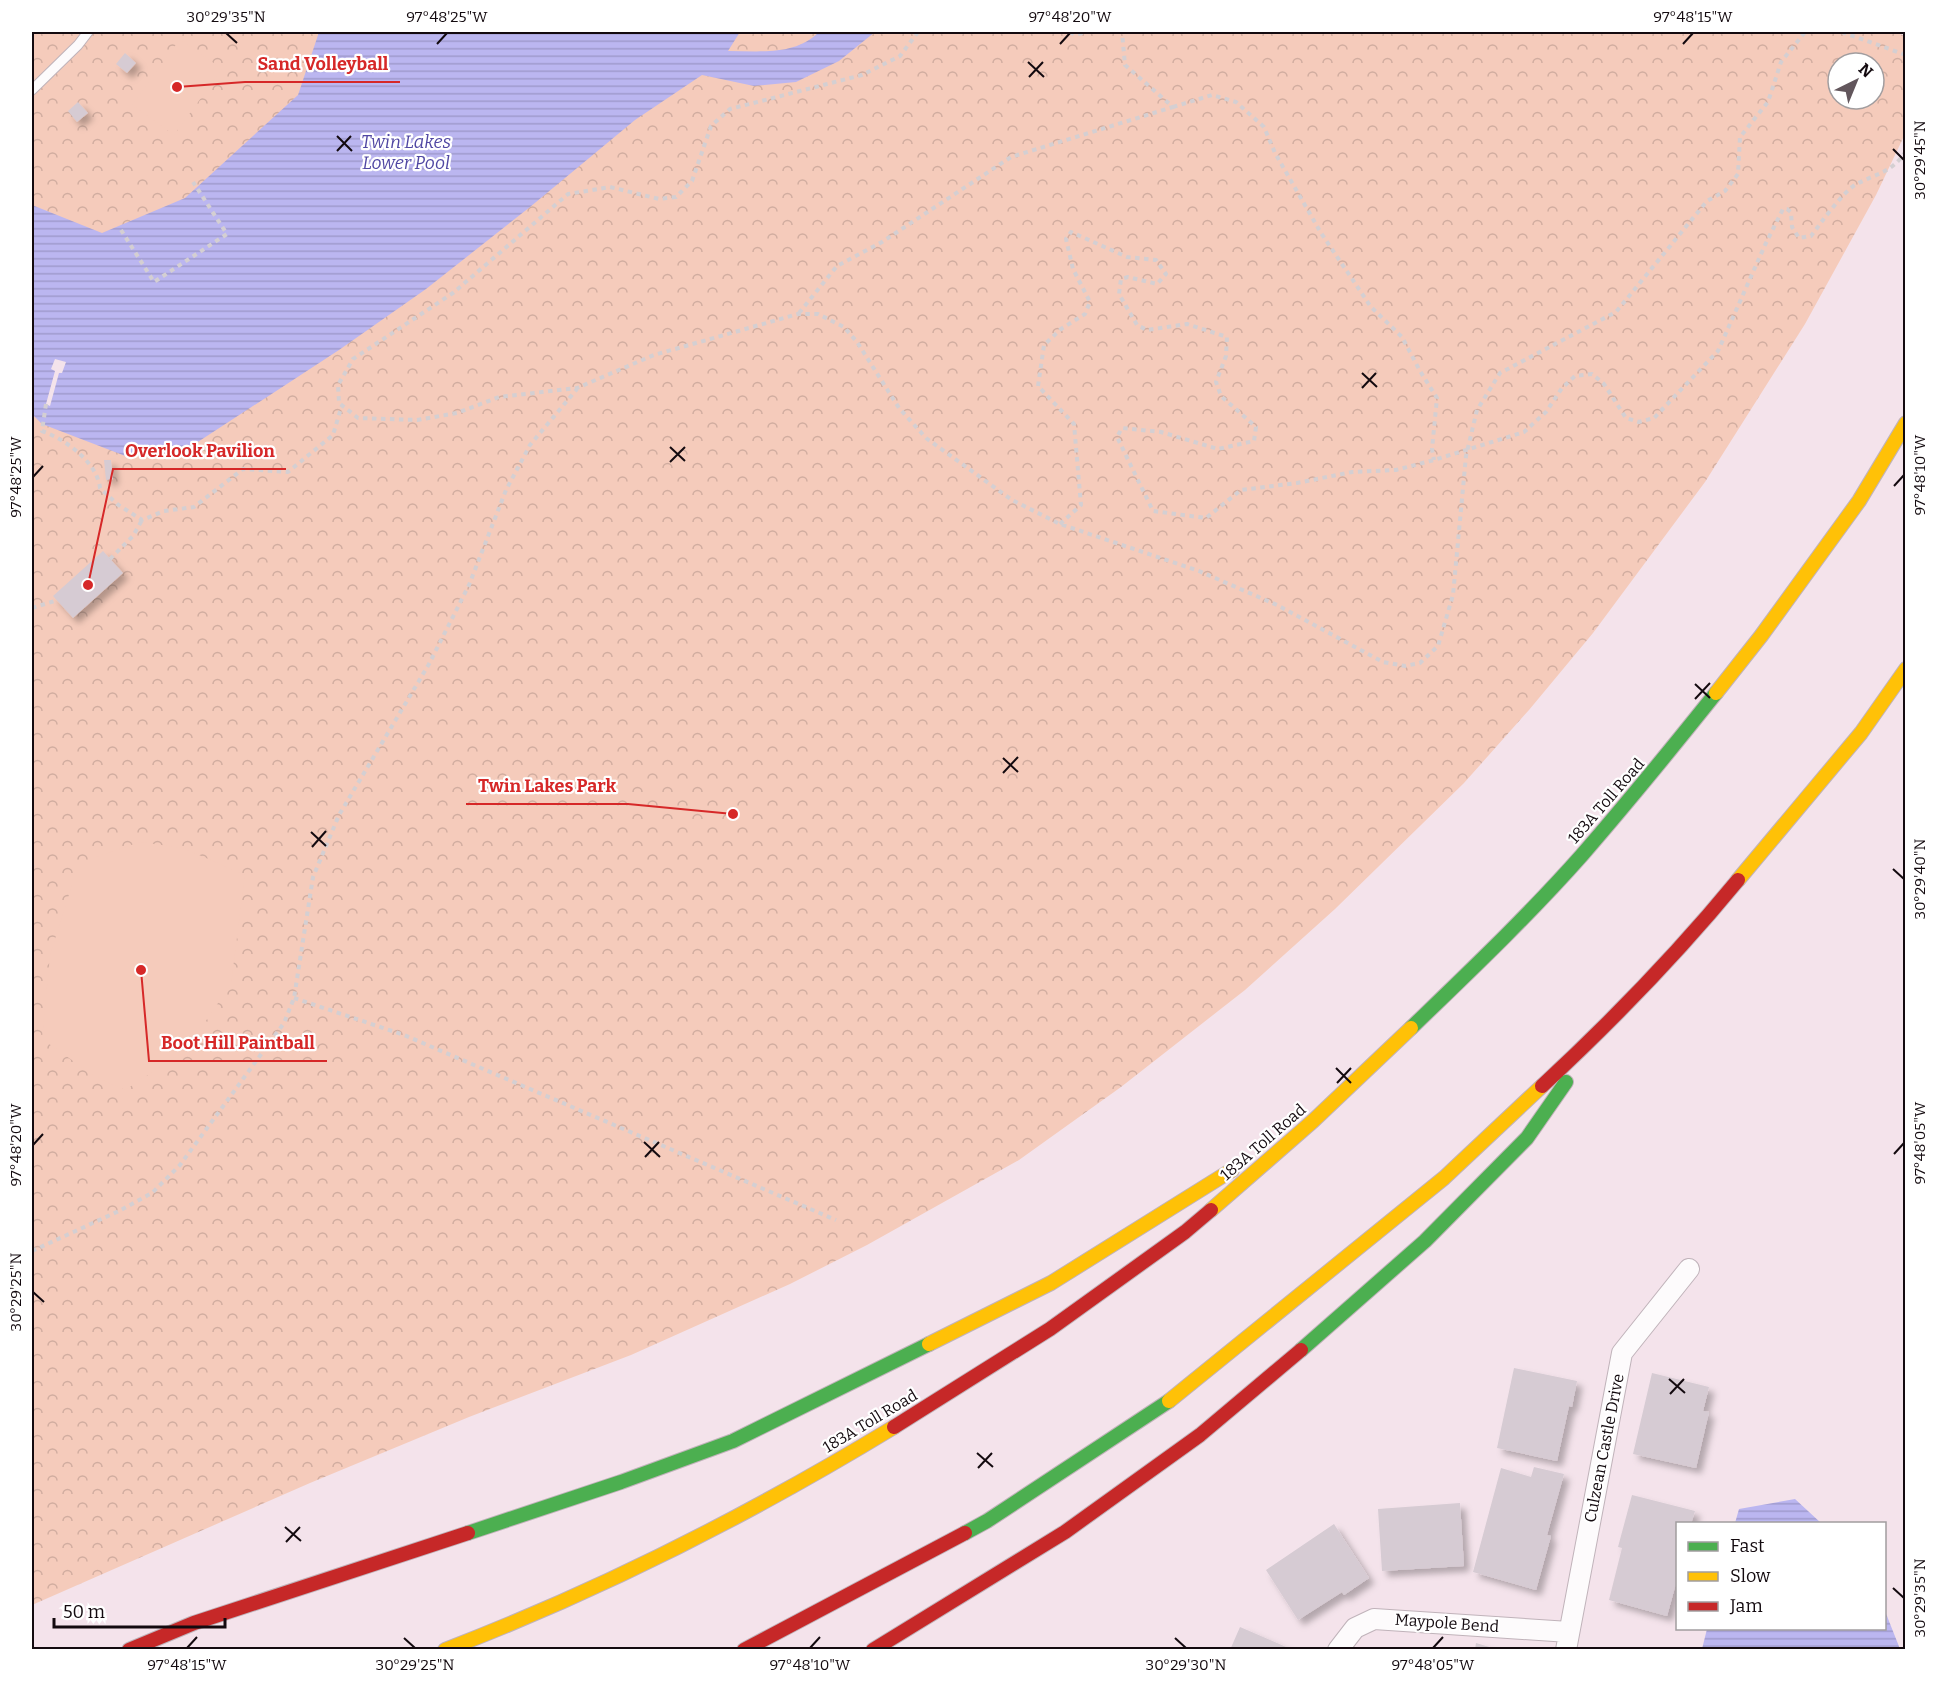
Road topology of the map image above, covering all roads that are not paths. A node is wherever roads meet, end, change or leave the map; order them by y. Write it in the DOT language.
graph roads {
  1 [pos="88,32"];
  2 [pos="32,90"];
  3 [pos="1905,423"];
  4 [pos="1905,669"];
  5 [pos="1599,1033"];
  6 [pos="1312,1121"];
  7 [pos="1689,1269"];
  8 [pos="1567,1641"];
  9 [pos="129,1650"];
  10 [pos="445,1650"];
  11 [pos="744,1650"];
  12 [pos="873,1650"];
  13 [pos="1338,1650"];
  1 -- 2 [label="lane"];
  3 -- 6 [label="highway, 183A Toll Road"];
  4 -- 5 [label="highway"];
  5 -- 11 [label="highway"];
  5 -- 12 [label="highway"];
  6 -- 9 [label="highway"];
  6 -- 10 [label="highway, 183A Toll Road"];
  7 -- 8 [label="street, Culzean Castle Drive"];
  8 -- 13 [label="street, Maypole Bend"];
}
